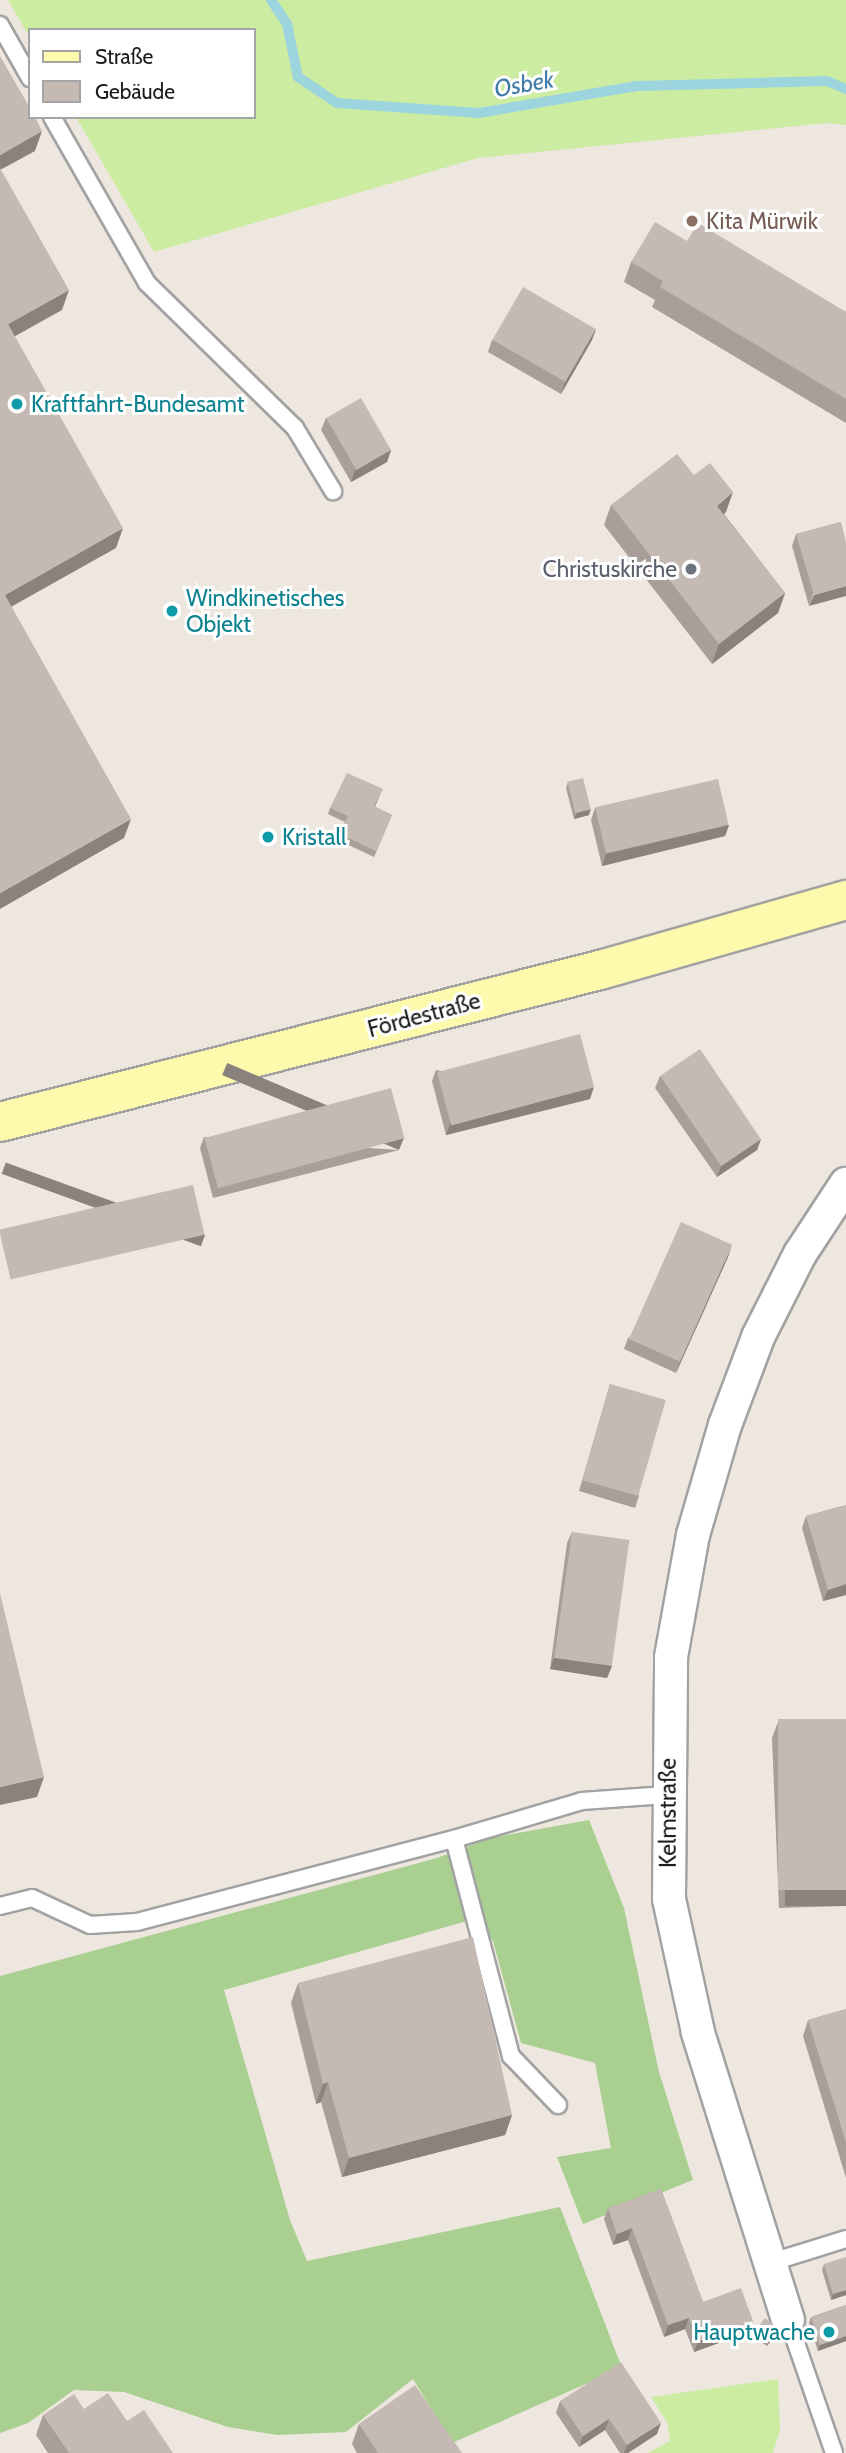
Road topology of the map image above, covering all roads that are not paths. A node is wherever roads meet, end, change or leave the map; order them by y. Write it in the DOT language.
graph roads {
  1 [pos="0,25"];
  2 [pos="28,74"];
  3 [pos="53,119"];
  4 [pos="334,491"];
  5 [pos="846,900"];
  6 [pos="0,1122"];
  7 [pos="846,1184"];
  8 [pos="666,1795"];
  9 [pos="454,1839"];
  10 [pos="0,1906"];
  11 [pos="558,2105"];
  12 [pos="846,2239"];
  13 [pos="769,2263"];
  14 [pos="788,2320"];
  15 [pos="833,2452"];
  1 -- 2 [label="lane"];
  3 -- 4 [label="lane"];
  5 -- 6 [label="main road, Fördestraße"];
  7 -- 8 [label="street, Kelmstraße"];
  8 -- 9 [label="lane"];
  8 -- 13 [label="street, Kelmstraße"];
  9 -- 10 [label="lane"];
  9 -- 11 [label="lane"];
  12 -- 13 [label="lane"];
  13 -- 14 [label="street, Kelmstraße"];
  14 -- 15 [label="lane, Kelmstraße"];
}
